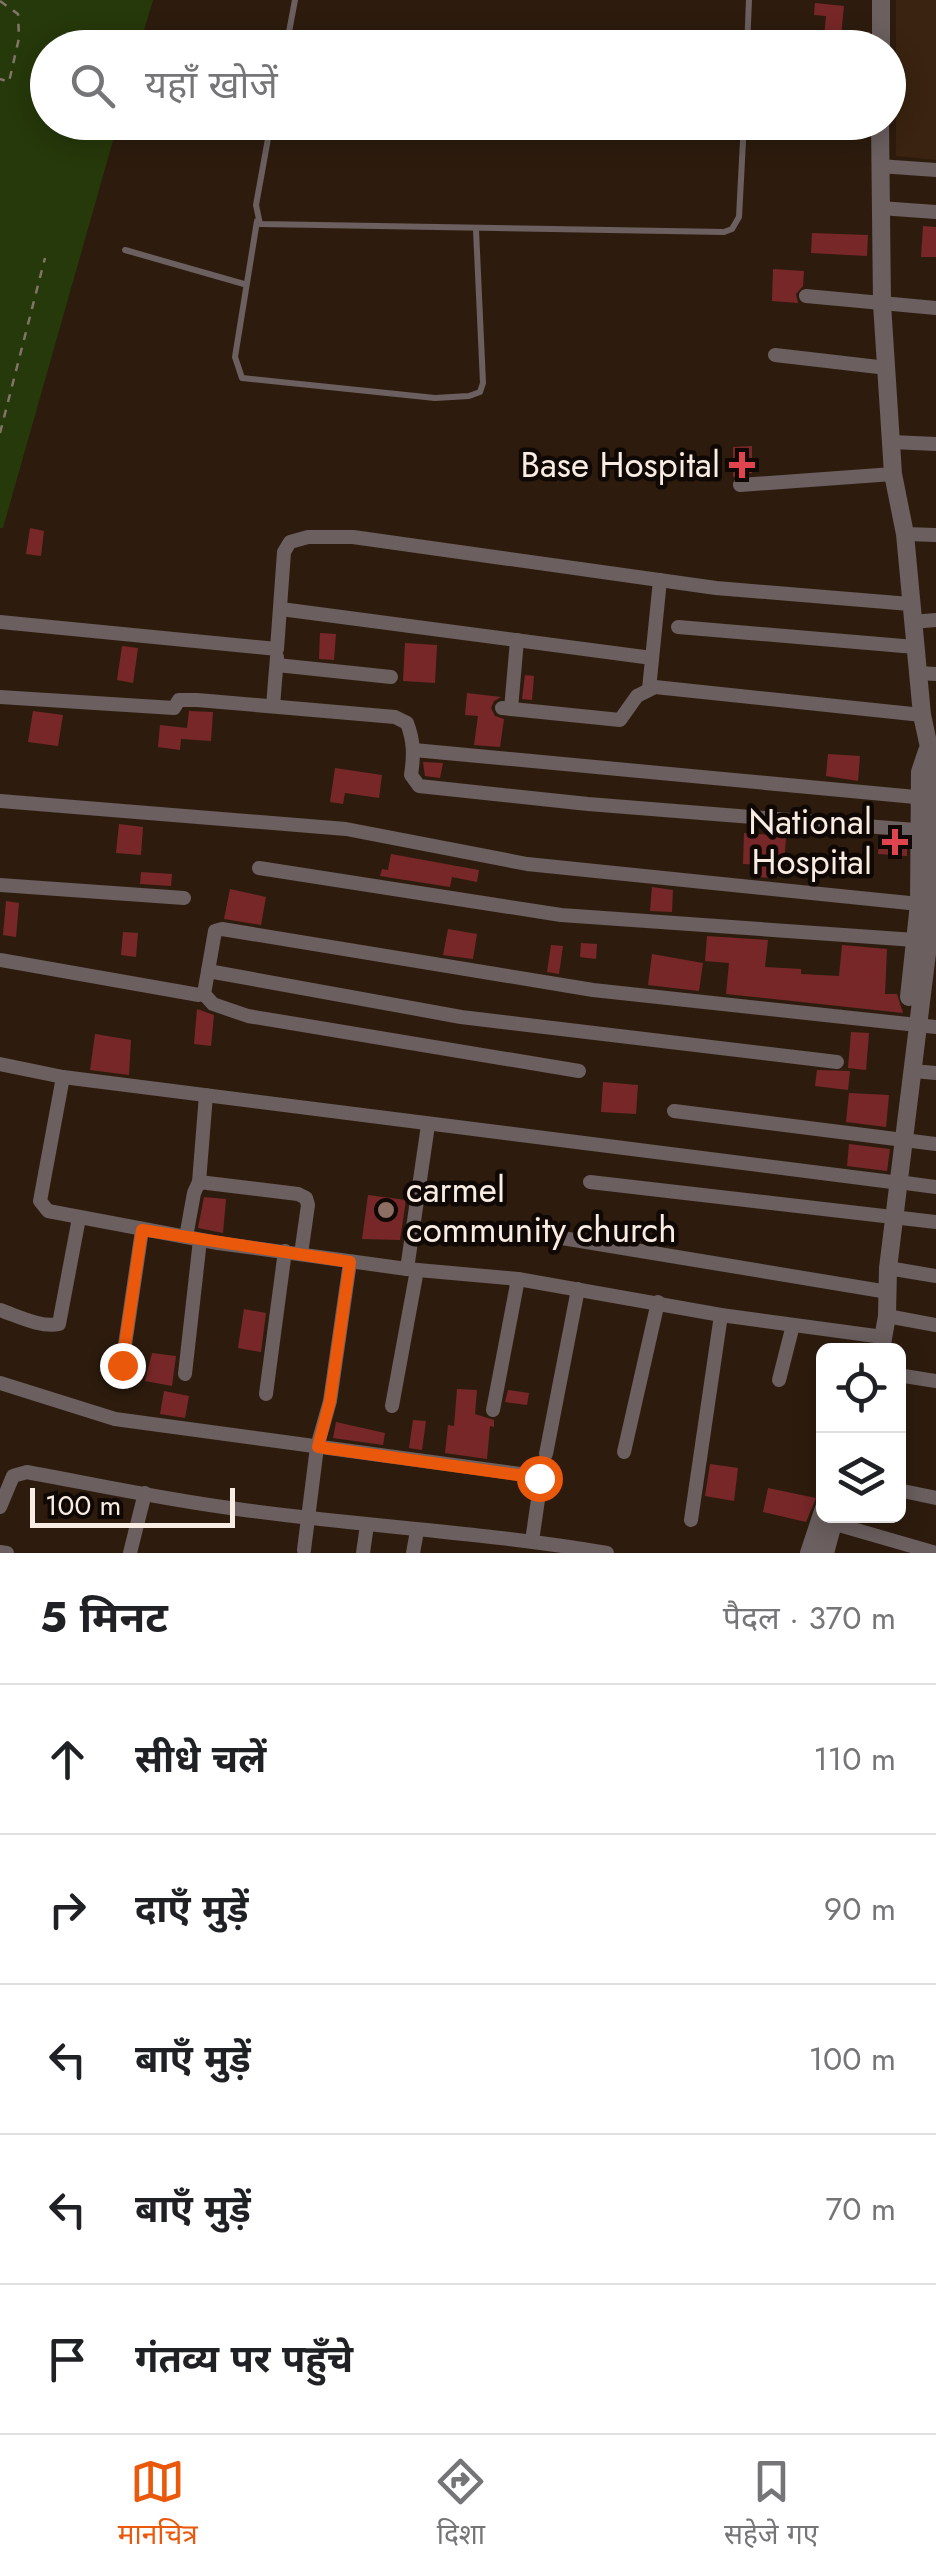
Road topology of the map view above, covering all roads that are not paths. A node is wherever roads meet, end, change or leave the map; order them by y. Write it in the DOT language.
graph roads {
  1 [pos="295,0"];
  2 [pos="749,0"];
  3 [pos="882,0"];
  4 [pos="289,30"];
  5 [pos="748,30"];
  6 [pos="881,30"];
  7 [pos="269,140"];
  8 [pos="743,140"];
  9 [pos="880,140"];
  10 [pos="879,166"];
  11 [pos="936,170"];
  12 [pos="880,208"];
  13 [pos="936,212"];
  14 [pos="258,220"];
  15 [pos="476,230"];
  16 [pos="124,250"];
  17 [pos="244,284"];
  18 [pos="806,296"];
  19 [pos="882,304"];
  20 [pos="936,308"];
  21 [pos="775,355"];
  22 [pos="887,368"];
  23 [pos="892,442"];
  24 [pos="936,444"];
  25 [pos="894,474"];
  26 [pos="740,485"];
  27 [pos="904,534"];
  28 [pos="936,534"];
  29 [pos="660,580"];
  30 [pos="281,609"];
  31 [pos="911,613"];
  32 [pos="936,620"];
  33 [pos="0,622"];
  34 [pos="678,627"];
  35 [pos="517,640"];
  36 [pos="915,647"];
  37 [pos="277,649"];
  38 [pos="652,658"];
  39 [pos="277,666"];
  40 [pos="927,674"];
  41 [pos="391,677"];
  42 [pos="649,689"];
  43 [pos="0,696"];
  44 [pos="273,706"];
  45 [pos="922,715"];
  46 [pos="414,750"];
  47 [pos="932,751"];
  48 [pos="926,798"];
  49 [pos="0,801"];
  50 [pos="927,831"];
  51 [pos="259,868"];
  52 [pos="0,886"];
  53 [pos="934,886"];
  54 [pos="184,898"];
  55 [pos="919,904"];
  56 [pos="926,941"];
  57 [pos="0,960"];
  58 [pos="208,971"];
  59 [pos="204,994"];
  60 [pos="920,1025"];
  61 [pos="837,1062"];
  62 [pos="0,1064"];
  63 [pos="578,1071"];
  64 [pos="913,1071"];
  65 [pos="936,1073"];
  66 [pos="63,1076"];
  67 [pos="206,1096"];
  68 [pos="674,1111"];
  69 [pos="428,1125"];
  70 [pos="901,1139"];
  71 [pos="936,1144"];
  72 [pos="199,1182"];
  73 [pos="590,1182"];
  74 [pos="895,1182"];
  75 [pos="936,1187"];
  76 [pos="890,1215"];
  77 [pos="79,1218"];
  78 [pos="936,1222"];
  79 [pos="142,1230"];
  80 [pos="538,1234"];
  81 [pos="193,1239"];
  82 [pos="285,1251"];
  83 [pos="301,1254"];
  84 [pos="350,1262"];
  85 [pos="888,1268"];
  86 [pos="412,1270"];
  87 [pos="936,1276"];
  88 [pos="518,1279"];
  89 [pos="578,1289"];
  90 [pos="883,1291"];
  91 [pos="658,1302"];
  92 [pos="0,1310"];
  93 [pos="721,1315"];
  94 [pos="887,1316"];
  95 [pos="793,1325"];
  96 [pos="936,1326"];
  97 [pos="877,1343"];
  98 [pos="122,1365"];
  99 [pos="186,1374"];
  100 [pos="906,1376"];
  101 [pos="779,1380"];
  102 [pos="936,1381"];
  103 [pos="0,1383"];
  104 [pos="266,1394"];
  105 [pos="392,1406"];
  106 [pos="493,1410"];
  107 [pos="318,1447"];
  108 [pos="624,1452"];
  109 [pos="546,1454"];
  110 [pos="906,1492"];
  111 [pos="146,1493"];
  112 [pos="936,1498"];
  113 [pos="0,1507"];
  114 [pos="309,1518"];
  115 [pos="691,1520"];
  116 [pos="826,1523"];
  117 [pos="829,1523"];
  118 [pos="853,1523"];
  119 [pos="367,1525"];
  120 [pos="417,1531"];
  121 [pos="462,1536"];
  122 [pos="532,1540"];
  123 [pos="304,1550"];
  124 [pos="574,1550"];
  125 [pos="936,1552"];
  126 [pos="130,1553"];
  127 [pos="364,1553"];
  128 [pos="413,1553"];
  129 [pos="461,1553"];
  130 [pos="607,1553"];
  131 [pos="809,1553"];
  132 [pos="825,1553"];
  1 -- 4 [label="lane"];
  2 -- 5 [label="lane"];
  3 -- 6 [label="street"];
  7 -- 14 [label="lane"];
  8 -- 15 [label="lane"];
  9 -- 10 [label="street"];
  10 -- 11 [label="street"];
  10 -- 12 [label="street"];
  12 -- 13 [label="street"];
  12 -- 19 [label="street"];
  14 -- 15 [label="lane"];
  14 -- 17 [label="lane"];
  15 -- 17 [label="lane"];
  16 -- 17 [label="lane"];
  18 -- 19 [label="street"];
  19 -- 20 [label="street"];
  19 -- 22 [label="street"];
  21 -- 22 [label="street"];
  22 -- 23 [label="street"];
  23 -- 24 [label="street"];
  23 -- 25 [label="street"];
  25 -- 26 [label="street"];
  25 -- 27 [label="street"];
  27 -- 28 [label="street"];
  27 -- 31 [label="street"];
  29 -- 30 [label="street"];
  29 -- 31 [label="street"];
  29 -- 38 [label="street"];
  30 -- 35 [label="street"];
  30 -- 37 [label="street"];
  31 -- 32 [label="street"];
  31 -- 36 [label="street"];
  33 -- 37 [label="street"];
  34 -- 36 [label="street"];
  35 -- 38 [label="street"];
  35 -- 42 [label="street"];
  36 -- 40 [label="street"];
  37 -- 39 [label="street"];
  38 -- 42 [label="street"];
  39 -- 41 [label="street"];
  39 -- 44 [label="street"];
  40 -- 45 [label="street"];
  42 -- 45 [label="street"];
  43 -- 44 [label="street"];
  44 -- 46 [label="street"];
  45 -- 47 [label="street"];
  46 -- 48 [label="street"];
  46 -- 50 [label="street"];
  47 -- 48 [label="street"];
  48 -- 50 [label="street"];
  49 -- 55 [label="street"];
  50 -- 53 [label="street"];
  50 -- 55 [label="street"];
  51 -- 56 [label="street"];
  52 -- 54 [label="street"];
  53 -- 56 [label="street"];
  55 -- 56 [label="street"];
  56 -- 60 [label="street"];
  57 -- 59 [label="street"];
  58 -- 59 [label="street"];
  58 -- 60 [label="street"];
  58 -- 61 [label="street"];
  59 -- 63 [label="street"];
  60 -- 64 [label="street"];
  60 -- 70 [label="street"];
  62 -- 66 [label="street"];
  64 -- 65 [label="street"];
  64 -- 70 [label="street"];
  66 -- 67 [label="street"];
  66 -- 77 [label="street"];
  67 -- 69 [label="street"];
  67 -- 72 [label="street"];
  68 -- 70 [label="street"];
  69 -- 74 [label="street"];
  69 -- 86 [label="street"];
  70 -- 71 [label="street"];
  70 -- 74 [label="street"];
  72 -- 81 [label="street"];
  72 -- 83 [label="street"];
  73 -- 76 [label="street"];
  74 -- 75 [label="street"];
  74 -- 76 [label="street"];
  76 -- 78 [label="street"];
  76 -- 85 [label="street"];
  76 -- 90 [label="street"];
  77 -- 79 [label="street"];
  77 -- 92 [label="street"];
  79 -- 81 [label="street"];
  79 -- 98 [label="street"];
  80 -- 90 [label="street"];
  81 -- 82 [label="street"];
  81 -- 99 [label="street"];
  82 -- 83 [label="street"];
  82 -- 104 [label="street"];
  83 -- 84 [label="street"];
  84 -- 86 [label="street"];
  84 -- 107 [label="street"];
  85 -- 87 [label="street"];
  85 -- 90 [label="street"];
  86 -- 88 [label="street"];
  86 -- 105 [label="street"];
  88 -- 89 [label="street"];
  88 -- 106 [label="street"];
  89 -- 91 [label="street"];
  89 -- 109 [label="street"];
  90 -- 94 [label="street"];
  90 -- 97 [label="street"];
  91 -- 93 [label="street"];
  91 -- 108 [label="street"];
  93 -- 95 [label="street"];
  93 -- 115 [label="street"];
  94 -- 96 [label="street"];
  94 -- 97 [label="street"];
  95 -- 97 [label="street"];
  95 -- 101 [label="street"];
  100 -- 102 [label="street"];
  103 -- 107 [label="street"];
  107 -- 114 [label="street"];
  107 -- 122 [label="street"];
  110 -- 112 [label="street"];
  111 -- 113 [label="street"];
  111 -- 114 [label="street"];
  111 -- 126 [label="street"];
  114 -- 119 [label="street"];
  114 -- 123 [label="street"];
  116 -- 131 [label="street"];
  117 -- 132 [label="street"];
  118 -- 125 [label="street"];
  119 -- 120 [label="street"];
  119 -- 127 [label="street"];
  120 -- 121 [label="street"];
  120 -- 128 [label="street"];
  121 -- 122 [label="street"];
  121 -- 129 [label="street"];
  122 -- 124 [label="street"];
  124 -- 130 [label="street"];
}
